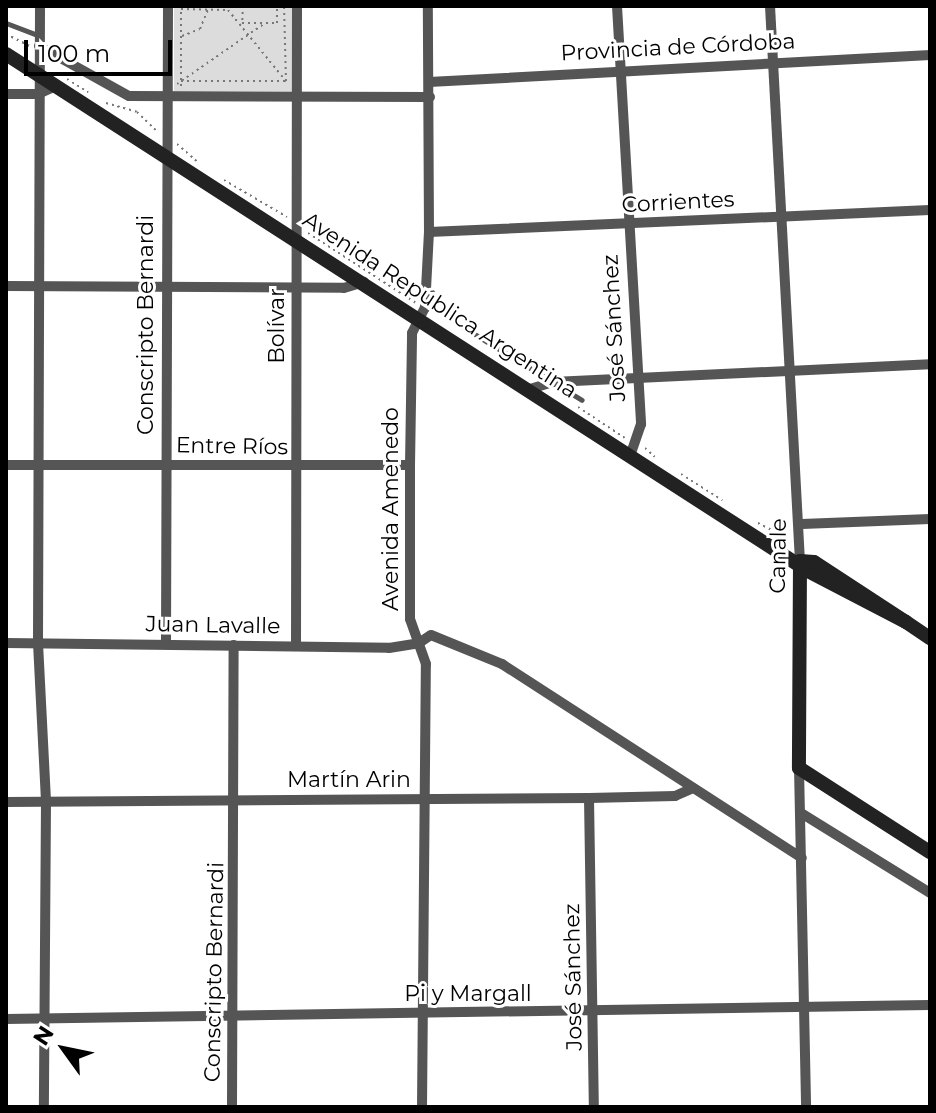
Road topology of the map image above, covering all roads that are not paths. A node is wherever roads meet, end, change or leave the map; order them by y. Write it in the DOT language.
graph roads {
  1 [pos="40,6"];
  2 [pos="168,6"];
  3 [pos="297,6"];
  4 [pos="428,6"];
  5 [pos="617,6"];
  6 [pos="770,6"];
  7 [pos="6,23"];
  8 [pos="39,44"];
  9 [pos="6,54"];
  10 [pos="930,55"];
  11 [pos="772,62"];
  12 [pos="620,70"];
  13 [pos="38,75"];
  14 [pos="58,80"];
  15 [pos="429,82"];
  16 [pos="167,93"];
  17 [pos="6,94"];
  18 [pos="38,94"];
  19 [pos="298,95"];
  20 [pos="430,97"];
  21 [pos="166,157"];
  22 [pos="930,210"];
  23 [pos="781,216"];
  24 [pos="628,225"];
  25 [pos="297,231"];
  26 [pos="429,232"];
  27 [pos="364,282"];
  28 [pos="6,286"];
  29 [pos="38,286"];
  30 [pos="167,286"];
  31 [pos="297,288"];
  32 [pos="422,312"];
  33 [pos="458,324"];
  34 [pos="930,364"];
  35 [pos="791,370"];
  36 [pos="637,379"];
  37 [pos="551,382"];
  38 [pos="530,389"];
  39 [pos="582,400"];
  40 [pos="633,448"];
  41 [pos="6,465"];
  42 [pos="38,465"];
  43 [pos="166,465"];
  44 [pos="410,465"];
  45 [pos="297,467"];
  46 [pos="930,519"];
  47 [pos="802,524"];
  48 [pos="800,561"];
  49 [pos="930,638"];
  50 [pos="6,643"];
  51 [pos="38,643"];
  52 [pos="419,643"];
  53 [pos="166,644"];
  54 [pos="234,645"];
  55 [pos="296,646"];
  56 [pos="799,768"];
  57 [pos="691,789"];
  58 [pos="589,798"];
  59 [pos="425,799"];
  60 [pos="236,800"];
  61 [pos="6,802"];
  62 [pos="46,802"];
  63 [pos="801,813"];
  64 [pos="930,852"];
  65 [pos="802,858"];
  66 [pos="930,893"];
  67 [pos="930,1005"];
  68 [pos="804,1007"];
  69 [pos="594,1013"];
  70 [pos="423,1014"];
  71 [pos="232,1016"];
  72 [pos="44,1018"];
  73 [pos="6,1019"];
  74 [pos="44,1107"];
  75 [pos="232,1107"];
  76 [pos="422,1107"];
  77 [pos="594,1107"];
  78 [pos="806,1107"];
  1 -- 8 [label="street"];
  2 -- 16 [label="street, Conscripto Bernardi"];
  3 -- 19 [label="street, Bolívar"];
  4 -- 15 [label="street, Avenida Amenedo"];
  5 -- 12 [label="street, José Sánchez"];
  6 -- 11 [label="street, Canale"];
  7 -- 8 [label="lane"];
  8 -- 13 [label="street"];
  8 -- 16 [label="street"];
  9 -- 13 [label="main road, Avenida República Argentina"];
  10 -- 11 [label="street, Provincia de Córdoba"];
  11 -- 12 [label="street, Provincia de Córdoba"];
  11 -- 23 [label="street, Canale"];
  12 -- 15 [label="street, Provincia de Córdoba"];
  12 -- 24 [label="street, José Sánchez"];
  13 -- 14 [label="main road, Avenida República Argentina"];
  13 -- 18 [label="street"];
  14 -- 18 [label="street"];
  14 -- 21 [label="main road, Avenida República Argentina"];
  15 -- 20 [label="street, Avenida Amenedo"];
  16 -- 19 [label="street"];
  16 -- 21 [label="street, Conscripto Bernardi"];
  17 -- 18 [label="street"];
  18 -- 29 [label="street"];
  19 -- 20 [label="street"];
  19 -- 25 [label="street, Bolívar"];
  20 -- 26 [label="street, Avenida Amenedo"];
  21 -- 25 [label="main road, Avenida República Argentina"];
  21 -- 30 [label="street, Conscripto Bernardi"];
  22 -- 23 [label="street, Corrientes"];
  23 -- 24 [label="street, Corrientes"];
  23 -- 35 [label="street, Canale"];
  24 -- 26 [label="street, Corrientes"];
  24 -- 36 [label="street, José Sánchez"];
  25 -- 27 [label="main road, Avenida República Argentina"];
  25 -- 31 [label="street, Bolívar"];
  26 -- 32 [label="street, Avenida Amenedo"];
  27 -- 31 [label="street"];
  27 -- 32 [label="main road, Avenida República Argentina"];
  28 -- 29 [label="street"];
  29 -- 30 [label="street"];
  29 -- 42 [label="street"];
  30 -- 31 [label="street"];
  30 -- 43 [label="street, Conscripto Bernardi"];
  31 -- 45 [label="street, Bolívar"];
  32 -- 38 [label="main road, Avenida República Argentina"];
  32 -- 44 [label="street, Avenida Amenedo"];
  33 -- 37 [label="lane"];
  34 -- 35 [label="street"];
  35 -- 36 [label="street"];
  35 -- 47 [label="street, Canale"];
  36 -- 37 [label="street"];
  36 -- 40 [label="street, José Sánchez"];
  37 -- 38 [label="street"];
  37 -- 39 [label="lane"];
  38 -- 40 [label="main road, Avenida República Argentina"];
  40 -- 48 [label="main road, Avenida República Argentina"];
  41 -- 42 [label="street, Entre Ríos"];
  42 -- 43 [label="street, Entre Ríos"];
  42 -- 51 [label="street"];
  43 -- 45 [label="street, Entre Ríos"];
  43 -- 53 [label="street, Conscripto Bernardi"];
  44 -- 45 [label="street, Entre Ríos"];
  44 -- 52 [label="street, Avenida Amenedo"];
  45 -- 55 [label="street, Bolívar"];
  46 -- 47 [label="street"];
  47 -- 48 [label="street, Canale"];
  48 -- 49 [label="main road, Avenida República Argentina"];
  48 -- 56 [label="main road, Canale"];
  50 -- 51 [label="street, Juan Lavalle"];
  51 -- 53 [label="street, Juan Lavalle"];
  51 -- 62 [label="street"];
  52 -- 55 [label="street, Juan Lavalle"];
  52 -- 57 [label="street, Juan Lavalle"];
  52 -- 59 [label="street, Avenida Amenedo"];
  53 -- 54 [label="street, Juan Lavalle"];
  54 -- 55 [label="street, Juan Lavalle"];
  54 -- 60 [label="street, Conscripto Bernardi"];
  56 -- 63 [label="street, Canale"];
  56 -- 64 [label="main road"];
  57 -- 58 [label="street, Martín Arin"];
  57 -- 65 [label="street"];
  58 -- 59 [label="street, Martín Arin"];
  58 -- 69 [label="street, José Sánchez"];
  59 -- 60 [label="street, Martín Arin"];
  59 -- 70 [label="street, Avenida Amenedo"];
  60 -- 62 [label="street, Martín Arin"];
  60 -- 71 [label="street, Conscripto Bernardi"];
  61 -- 62 [label="street, Martín Arin"];
  62 -- 72 [label="street"];
  63 -- 65 [label="street, Canale"];
  63 -- 66 [label="street"];
  65 -- 68 [label="street, Canale"];
  67 -- 68 [label="street, Pi y Margall"];
  68 -- 69 [label="street, Pi y Margall"];
  68 -- 78 [label="street, Canale"];
  69 -- 70 [label="street, Pi y Margall"];
  69 -- 77 [label="street, José Sánchez"];
  70 -- 71 [label="street, Pi y Margall"];
  70 -- 76 [label="street, Avenida Amenedo"];
  71 -- 72 [label="street, Pi y Margall"];
  71 -- 75 [label="street, Conscripto Bernardi"];
  72 -- 73 [label="street, Pi y Margall"];
  72 -- 74 [label="street"];
}
